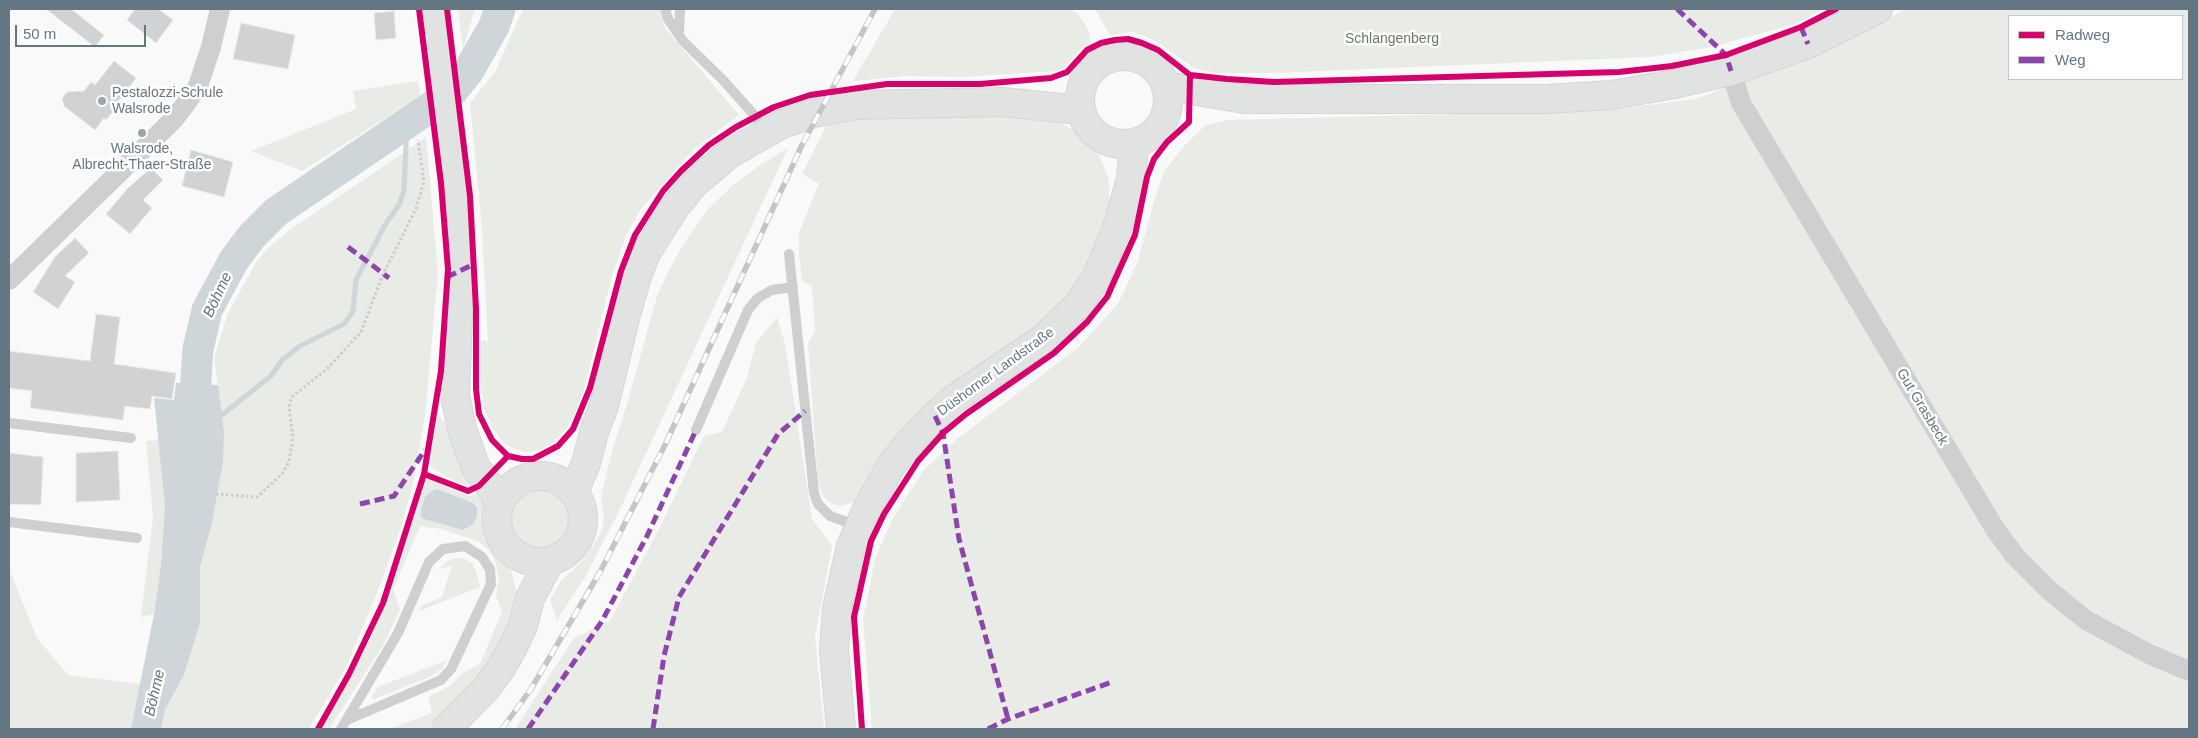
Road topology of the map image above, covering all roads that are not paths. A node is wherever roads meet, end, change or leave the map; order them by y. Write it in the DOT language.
graph roads {
  1 [pos="220,9"];
  2 [pos="665,9"];
  3 [pos="680,9"];
  4 [pos="1878,9"];
  5 [pos="434,11"];
  6 [pos="679,32"];
  7 [pos="1731,71"];
  8 [pos="1166,86"];
  9 [pos="1245,99"];
  10 [pos="1081,100"];
  11 [pos="1166,114"];
  12 [pos="764,133"];
  13 [pos="1123,143"];
  14 [pos="789,254"];
  15 [pos="9,280"];
  16 [pos="793,286"];
  17 [pos="9,423"];
  18 [pos="595,429"];
  19 [pos="696,430"];
  20 [pos="131,438"];
  21 [pos="469,443"];
  22 [pos="539,477"];
  23 [pos="574,492"];
  24 [pos="498,504"];
  25 [pos="9,522"];
  26 [pos="858,526"];
  27 [pos="137,538"];
  28 [pos="518,557"];
  29 [pos="550,561"];
  30 [pos="530,598"];
  31 [pos="2189,671"];
  32 [pos="347,720"];
  33 [pos="341,729"];
  34 [pos="446,729"];
  35 [pos="841,729"];
  1 -- 15 [label="street"];
  2 -- 6 [label="lane"];
  3 -- 6 [label="lane"];
  4 -- 7 [label="main road"];
  5 -- 21 [label="main road"];
  6 -- 12 [label="lane"];
  7 -- 9 [label="main road"];
  7 -- 31 [label="street, Gut Grasbeck"];
  8 -- 9 [label="main road"];
  8 -- 10 [label="main road"];
  8 -- 11 [label="main road"];
  9 -- 11 [label="main road"];
  10 -- 12 [label="main road"];
  10 -- 13 [label="main road"];
  11 -- 13 [label="main road"];
  12 -- 18 [label="main road"];
  13 -- 26 [label="main road, Düshorner Landstraße"];
  14 -- 16 [label="lane"];
  16 -- 19 [label="lane"];
  16 -- 26 [label="lane"];
  17 -- 20 [label="lane"];
  18 -- 22 [label="main road"];
  18 -- 23 [label="main road"];
  21 -- 22 [label="main road"];
  21 -- 24 [label="main road"];
  22 -- 23 [label="main road"];
  22 -- 24 [label="main road"];
  23 -- 29 [label="main road"];
  24 -- 28 [label="main road"];
  25 -- 27 [label="lane"];
  26 -- 35 [label="main road, Düshorner Landstraße"];
  28 -- 29 [label="main road"];
  28 -- 30 [label="main road"];
  29 -- 30 [label="main road"];
  30 -- 34 [label="main road"];
  32 -- 32 [label="lane"];
  32 -- 33 [label="lane"];
}
